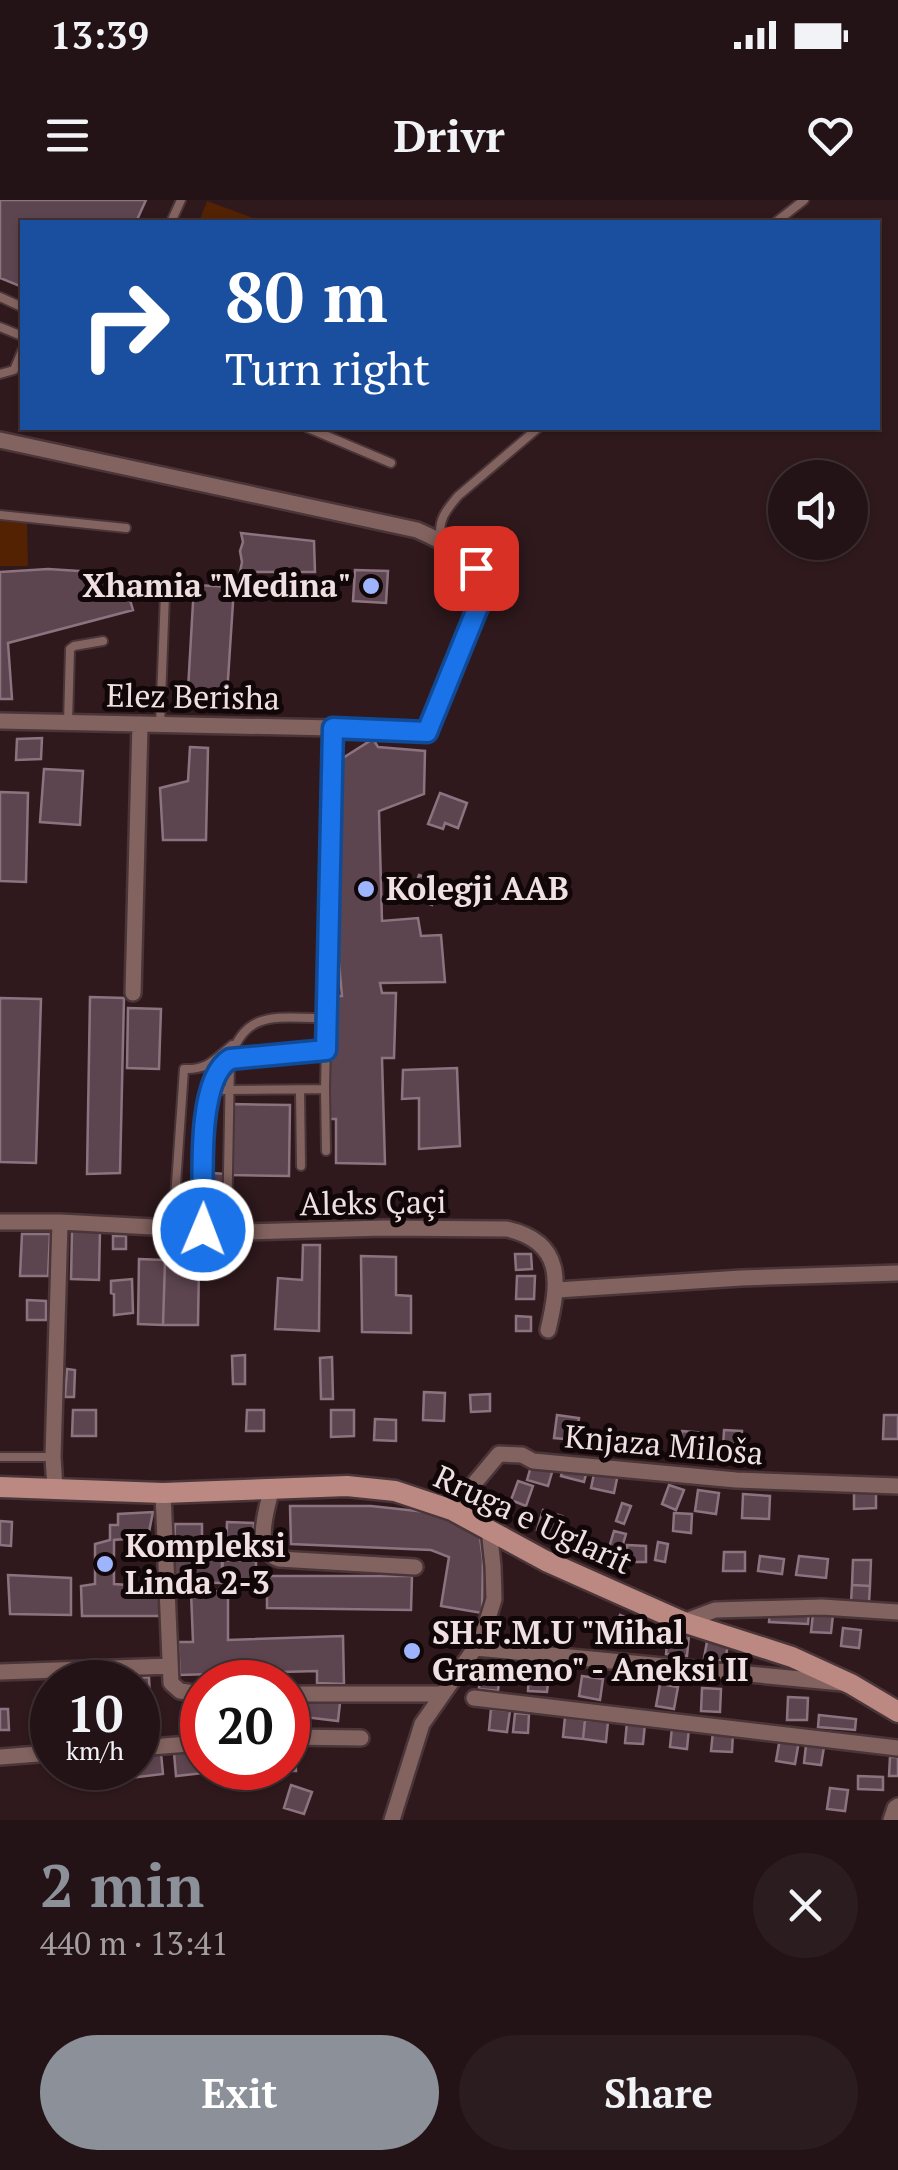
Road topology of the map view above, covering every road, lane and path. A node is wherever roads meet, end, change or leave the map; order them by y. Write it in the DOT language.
graph roads {
  1 [pos="804,200"];
  2 [pos="779,220"];
  3 [pos="20,356"];
  4 [pos="0,374"];
  5 [pos="313,430"];
  6 [pos="536,430"];
  7 [pos="0,440"];
  8 [pos="390,463"];
  9 [pos="0,515"];
  10 [pos="126,528"];
  11 [pos="441,540"];
  12 [pos="164,594"];
  13 [pos="103,642"];
  14 [pos="0,721"];
  15 [pos="68,722"];
  16 [pos="140,724"];
  17 [pos="160,725"];
  18 [pos="333,728"];
  19 [pos="133,992"];
  20 [pos="326,1018"];
  21 [pos="235,1042"];
  22 [pos="326,1050"];
  23 [pos="230,1059"];
  24 [pos="324,1089"];
  25 [pos="300,1090"];
  26 [pos="229,1091"];
  27 [pos="208,1096"];
  28 [pos="326,1151"];
  29 [pos="301,1166"];
  30 [pos="0,1222"];
  31 [pos="60,1222"];
  32 [pos="173,1228"];
  33 [pos="203,1230"];
  34 [pos="227,1231"];
  35 [pos="898,1274"];
  36 [pos="556,1290"];
  37 [pos="548,1330"];
  38 [pos="53,1457"];
  39 [pos="0,1458"];
  40 [pos="898,1486"];
  41 [pos="0,1487"];
  42 [pos="55,1488"];
  43 [pos="270,1491"];
  44 [pos="163,1493"];
  45 [pos="452,1510"];
  46 [pos="488,1530"];
  47 [pos="415,1567"];
  48 [pos="898,1612"];
  49 [pos="683,1622"];
  50 [pos="475,1648"];
  51 [pos="170,1666"];
  52 [pos="0,1672"];
  53 [pos="851,1684"];
  54 [pos="180,1691"];
  55 [pos="310,1694"];
  56 [pos="442,1694"];
  57 [pos="474,1698"];
  58 [pos="898,1712"];
  59 [pos="310,1737"];
  60 [pos="361,1738"];
  61 [pos="898,1748"];
  62 [pos="30,1755"];
  63 [pos="0,1757"];
  64 [pos="898,1806"];
  65 [pos="392,1820"];
  66 [pos="890,1820"];
  1 -- 2 [label="lane"];
  3 -- 4 [label="lane"];
  5 -- 8 [label="lane"];
  6 -- 11 [label="lane"];
  7 -- 11 [label="street"];
  9 -- 10 [label="lane"];
  11 -- 18 [label="street, Elez Berisha"];
  12 -- 17 [label="lane"];
  13 -- 15 [label="lane"];
  14 -- 15 [label="street, Elez Berisha"];
  15 -- 16 [label="street, Elez Berisha"];
  16 -- 17 [label="street, Elez Berisha"];
  16 -- 19 [label="street"];
  17 -- 18 [label="street, Elez Berisha"];
  18 -- 20 [label="lane"];
  20 -- 21 [label="lane"];
  20 -- 22 [label="lane"];
  21 -- 23 [label="lane"];
  21 -- 32 [label="lane"];
  22 -- 23 [label="lane"];
  22 -- 24 [label="lane"];
  23 -- 26 [label="lane"];
  23 -- 27 [label="lane"];
  24 -- 25 [label="lane"];
  24 -- 28 [label="lane"];
  25 -- 26 [label="lane"];
  25 -- 29 [label="lane"];
  26 -- 27 [label="lane"];
  26 -- 34 [label="lane"];
  27 -- 33 [label="lane"];
  30 -- 31 [label="street, Aleks Çaçi"];
  31 -- 32 [label="street, Aleks Çaçi"];
  31 -- 38 [label="street"];
  32 -- 33 [label="street, Aleks Çaçi"];
  33 -- 34 [label="street, Aleks Çaçi"];
  34 -- 36 [label="street, Aleks Çaçi"];
  35 -- 36 [label="street"];
  36 -- 37 [label="street"];
  38 -- 39 [label="lane"];
  38 -- 42 [label="street"];
  40 -- 45 [label="street, Knjaza Miloša"];
  41 -- 42 [label="street, Rruga e Uglarit"];
  42 -- 44 [label="street, Rruga e Uglarit"];
  43 -- 44 [label="street, Rruga e Uglarit"];
  43 -- 45 [label="street, Rruga e Uglarit"];
  43 -- 47 [label="street"];
  44 -- 51 [label="street"];
  45 -- 46 [label="street, Rruga e Uglarit"];
  46 -- 49 [label="street, Rruga e Uglarit"];
  46 -- 50 [label="street"];
  48 -- 49 [label="street"];
  49 -- 53 [label="street, Rruga e Uglarit"];
  50 -- 53 [label="street"];
  50 -- 56 [label="street"];
  51 -- 52 [label="street"];
  51 -- 54 [label="street"];
  53 -- 58 [label="street, Rruga e Uglarit"];
  55 -- 56 [label="street"];
  56 -- 65 [label="street"];
  57 -- 61 [label="street"];
  59 -- 60 [label="street"];
  62 -- 63 [label="street"];
  64 -- 66 [label="street"];
}
